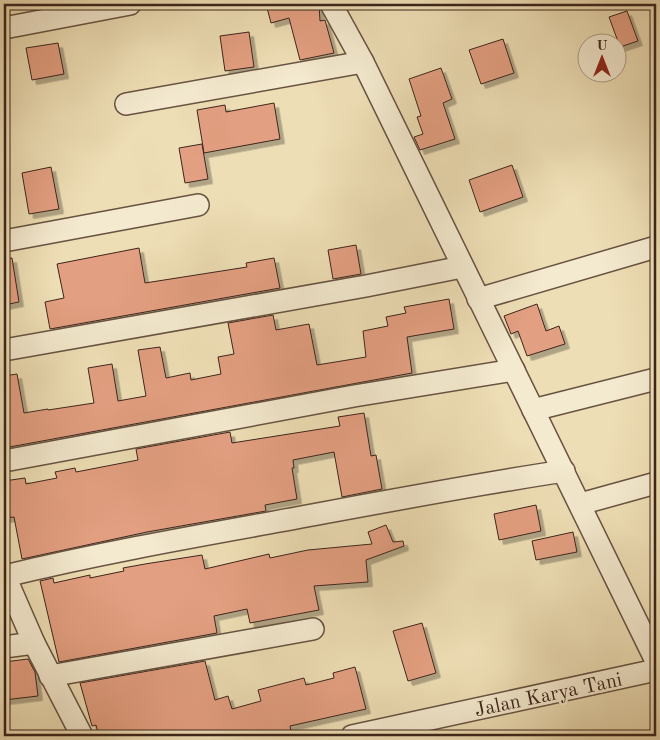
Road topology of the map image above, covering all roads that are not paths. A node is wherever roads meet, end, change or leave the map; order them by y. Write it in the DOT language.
graph roads {
  1 [pos="130,4"];
  2 [pos="331,4"];
  3 [pos="4,28"];
  4 [pos="363,62"];
  5 [pos="126,104"];
  6 [pos="198,205"];
  7 [pos="4,241"];
  8 [pos="656,247"];
  9 [pos="462,267"];
  10 [pos="478,299"];
  11 [pos="4,350"];
  12 [pos="514,370"];
  13 [pos="656,379"];
  14 [pos="533,410"];
  15 [pos="4,461"];
  16 [pos="564,471"];
  17 [pos="656,483"];
  18 [pos="580,504"];
  19 [pos="4,575"];
  20 [pos="314,629"];
  21 [pos="34,643"];
  22 [pos="4,647"];
  23 [pos="656,661"];
  24 [pos="656,670"];
  25 [pos="50,676"];
  26 [pos="82,736"];
  27 [pos="352,736"];
  1 -- 3 [label="street"];
  2 -- 4 [label="street"];
  4 -- 5 [label="street"];
  4 -- 9 [label="street"];
  6 -- 7 [label="street"];
  8 -- 10 [label="street"];
  9 -- 10 [label="street"];
  9 -- 11 [label="street"];
  10 -- 12 [label="street"];
  12 -- 14 [label="street"];
  12 -- 15 [label="street"];
  13 -- 14 [label="street"];
  14 -- 16 [label="street"];
  16 -- 18 [label="street"];
  16 -- 19 [label="street"];
  17 -- 18 [label="street"];
  18 -- 23 [label="street"];
  19 -- 21 [label="street"];
  20 -- 25 [label="street"];
  21 -- 22 [label="street"];
  21 -- 25 [label="street"];
  24 -- 27 [label="street, Jalan Karya Tani"];
  25 -- 26 [label="street"];
}
